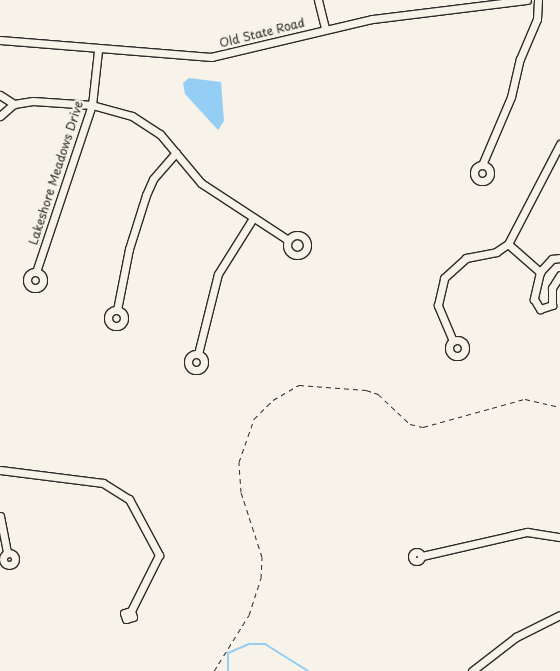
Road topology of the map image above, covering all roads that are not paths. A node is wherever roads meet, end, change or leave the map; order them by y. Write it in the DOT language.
graph roads {
  1 [pos="318,0"];
  2 [pos="527,0"];
  3 [pos="538,0"];
  4 [pos="481,2"];
  5 [pos="325,29"];
  6 [pos="0,40"];
  7 [pos="98,51"];
  8 [pos="0,95"];
  9 [pos="14,104"];
  10 [pos="92,105"];
  11 [pos="1,114"];
  12 [pos="560,144"];
  13 [pos="176,153"];
  14 [pos="557,159"];
  15 [pos="482,165"];
  16 [pos="253,218"];
  17 [pos="288,240"];
  18 [pos="508,244"];
  19 [pos="560,258"];
  20 [pos="36,272"];
  21 [pos="540,272"];
  22 [pos="560,274"];
  23 [pos="117,310"];
  24 [pos="453,341"];
  25 [pos="198,354"];
  26 [pos="0,470"];
  27 [pos="0,516"];
  28 [pos="560,537"];
  29 [pos="7,553"];
  30 [pos="422,556"];
  31 [pos="131,612"];
  32 [pos="560,615"];
  33 [pos="472,671"];
  1 -- 5 [label="street"];
  2 -- 4 [label="street, Old State Road"];
  3 -- 15 [label="street"];
  4 -- 5 [label="street, Old State Road"];
  5 -- 7 [label="street, Old State Road"];
  6 -- 7 [label="street, Old State Road"];
  7 -- 10 [label="street, Lakeshore Meadows Drive"];
  8 -- 9 [label="street"];
  9 -- 10 [label="street"];
  9 -- 11 [label="street"];
  10 -- 13 [label="street"];
  10 -- 20 [label="street, Lakeshore Meadows Drive"];
  12 -- 14 [label="street"];
  13 -- 16 [label="street"];
  13 -- 23 [label="street"];
  14 -- 18 [label="street"];
  16 -- 17 [label="street"];
  16 -- 25 [label="street"];
  18 -- 21 [label="street"];
  18 -- 24 [label="street"];
  19 -- 21 [label="street"];
  21 -- 22 [label="street"];
  26 -- 31 [label="street"];
  27 -- 29 [label="street"];
  28 -- 30 [label="street"];
  32 -- 33 [label="street"];
}
